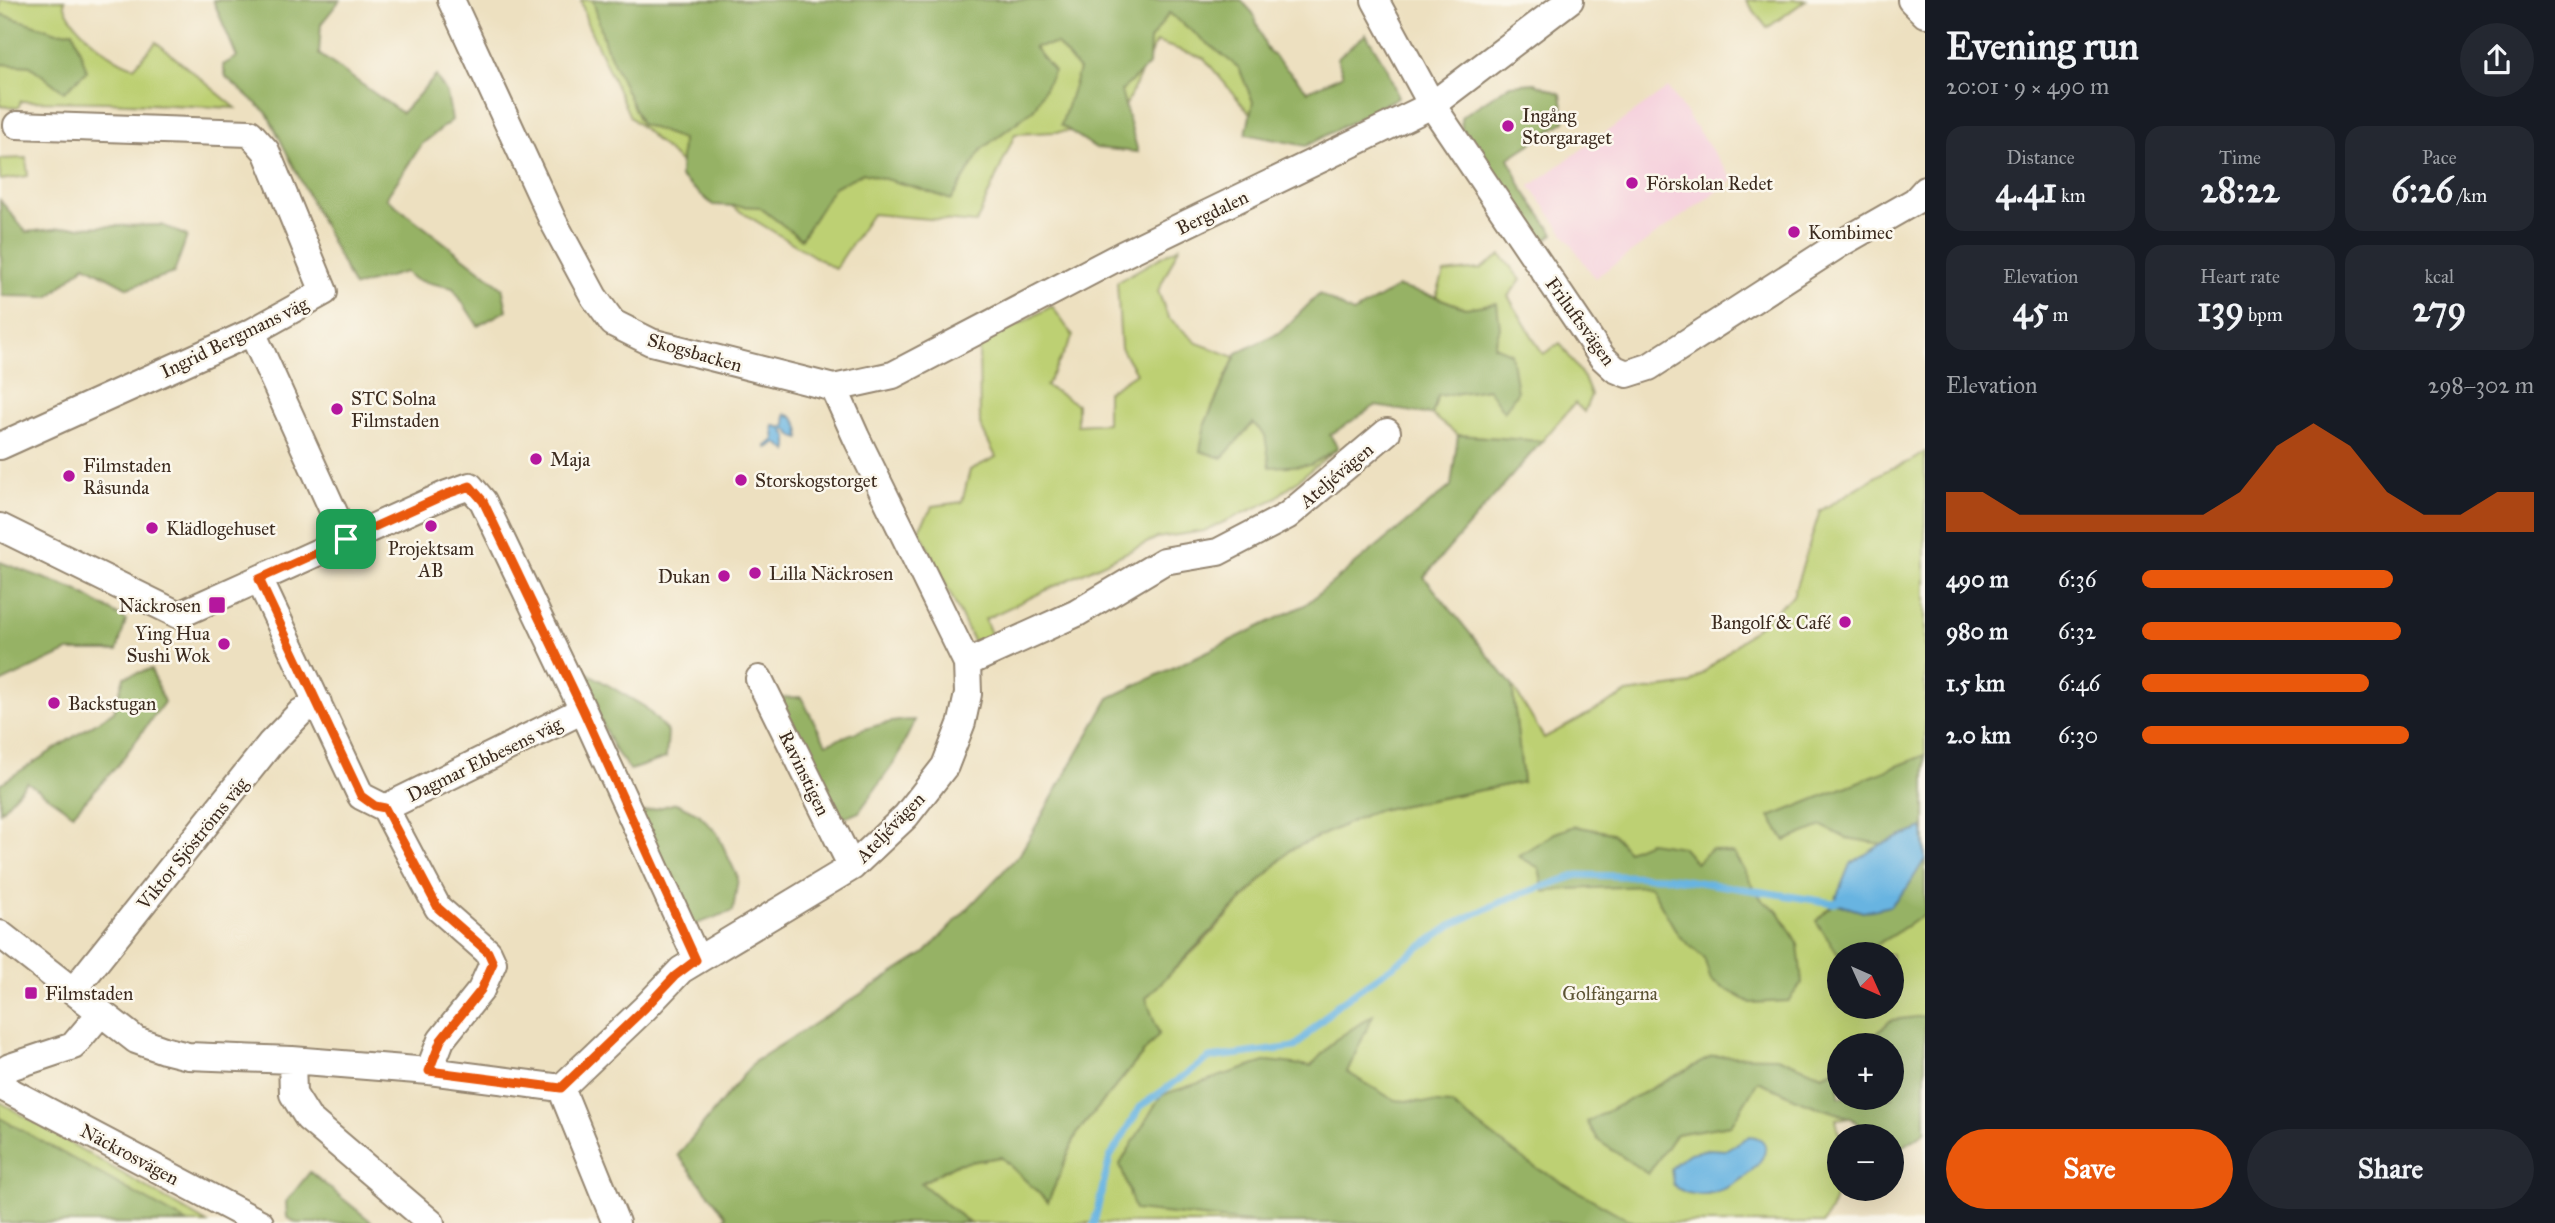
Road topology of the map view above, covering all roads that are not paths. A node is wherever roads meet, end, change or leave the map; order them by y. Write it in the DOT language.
graph roads {
  1 [pos="452,0"];
  2 [pos="1375,0"];
  3 [pos="1570,0"];
  4 [pos="1911,0"];
  5 [pos="1925,14"];
  6 [pos="1432,106"];
  7 [pos="17,125"];
  8 [pos="1925,190"];
  9 [pos="252,332"];
  10 [pos="834,388"];
  11 [pos="1387,432"];
  12 [pos="0,446"];
  13 [pos="0,527"];
  14 [pos="346,539"];
  15 [pos="259,579"];
  16 [pos="967,663"];
  17 [pos="759,678"];
  18 [pos="318,703"];
  19 [pos="583,710"];
  20 [pos="385,808"];
  21 [pos="852,867"];
  22 [pos="0,934"];
  23 [pos="696,960"];
  24 [pos="73,991"];
  25 [pos="100,1014"];
  26 [pos="292,1060"];
  27 [pos="429,1071"];
  28 [pos="0,1073"];
  29 [pos="0,1086"];
  30 [pos="561,1088"];
  31 [pos="260,1223"];
  32 [pos="431,1223"];
  33 [pos="616,1223"];
  1 -- 10 [label="street, Skogsbacken"];
  2 -- 6 [label="street, Friluftsvägen"];
  3 -- 6 [label="street, Bergdalen"];
  4 -- 5 [label="street"];
  6 -- 8 [label="street, Friluftsvägen"];
  6 -- 10 [label="street, Bergdalen"];
  7 -- 9 [label="street, Ingrid Bergmans väg"];
  9 -- 12 [label="street, Ingrid Bergmans väg"];
  9 -- 14 [label="street"];
  10 -- 16 [label="street"];
  11 -- 16 [label="street, Ateljévägen"];
  13 -- 15 [label="street"];
  14 -- 15 [label="street"];
  14 -- 19 [label="street"];
  15 -- 18 [label="street"];
  16 -- 21 [label="street, Ateljévägen"];
  17 -- 21 [label="street, Ravinstigen"];
  18 -- 20 [label="street"];
  18 -- 24 [label="street, Viktor Sjöströms väg"];
  19 -- 20 [label="street, Dagmar Ebbesens väg"];
  19 -- 23 [label="street"];
  20 -- 27 [label="street"];
  21 -- 23 [label="street, Ateljévägen"];
  22 -- 24 [label="street"];
  23 -- 30 [label="street, Ateljévägen"];
  24 -- 25 [label="street"];
  25 -- 26 [label="street"];
  25 -- 28 [label="street"];
  26 -- 27 [label="street"];
  26 -- 32 [label="street"];
  27 -- 30 [label="street"];
  29 -- 31 [label="street, Näckrosvägen"];
  30 -- 33 [label="street"];
}
